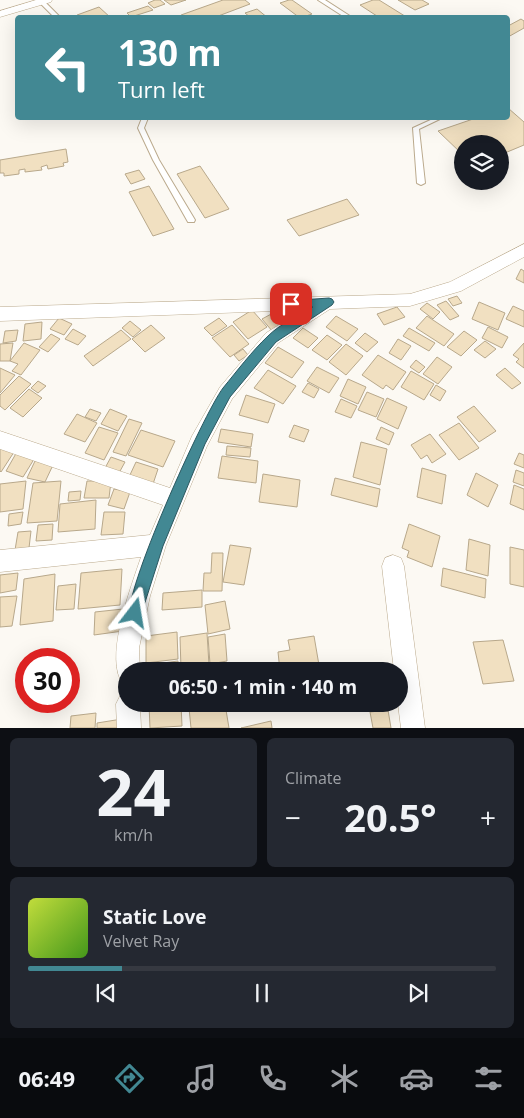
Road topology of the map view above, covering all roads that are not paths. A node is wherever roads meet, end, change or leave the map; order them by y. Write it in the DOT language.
graph roads {
  1 [pos="321,0"];
  2 [pos="44,1"];
  3 [pos="0,14"];
  4 [pos="56,15"];
  5 [pos="346,15"];
  6 [pos="144,120"];
  7 [pos="434,120"];
  8 [pos="421,183"];
  9 [pos="192,220"];
  10 [pos="524,250"];
  11 [pos="329,302"];
  12 [pos="0,314"];
  13 [pos="0,440"];
  14 [pos="176,500"];
  15 [pos="156,546"];
  16 [pos="0,561"];
  17 [pos="393,566"];
  18 [pos="128,662"];
  19 [pos="128,712"];
  20 [pos="129,728"];
  21 [pos="413,728"];
  1 -- 5 [label="lane"];
  2 -- 3 [label="street"];
  2 -- 4 [label="lane"];
  6 -- 9 [label="lane"];
  7 -- 8 [label="lane"];
  10 -- 11 [label="street"];
  11 -- 12 [label="street"];
  11 -- 14 [label="street"];
  13 -- 14 [label="street"];
  14 -- 15 [label="street"];
  15 -- 16 [label="street"];
  15 -- 18 [label="street"];
  17 -- 21 [label="street"];
  19 -- 20 [label="street"];
}
